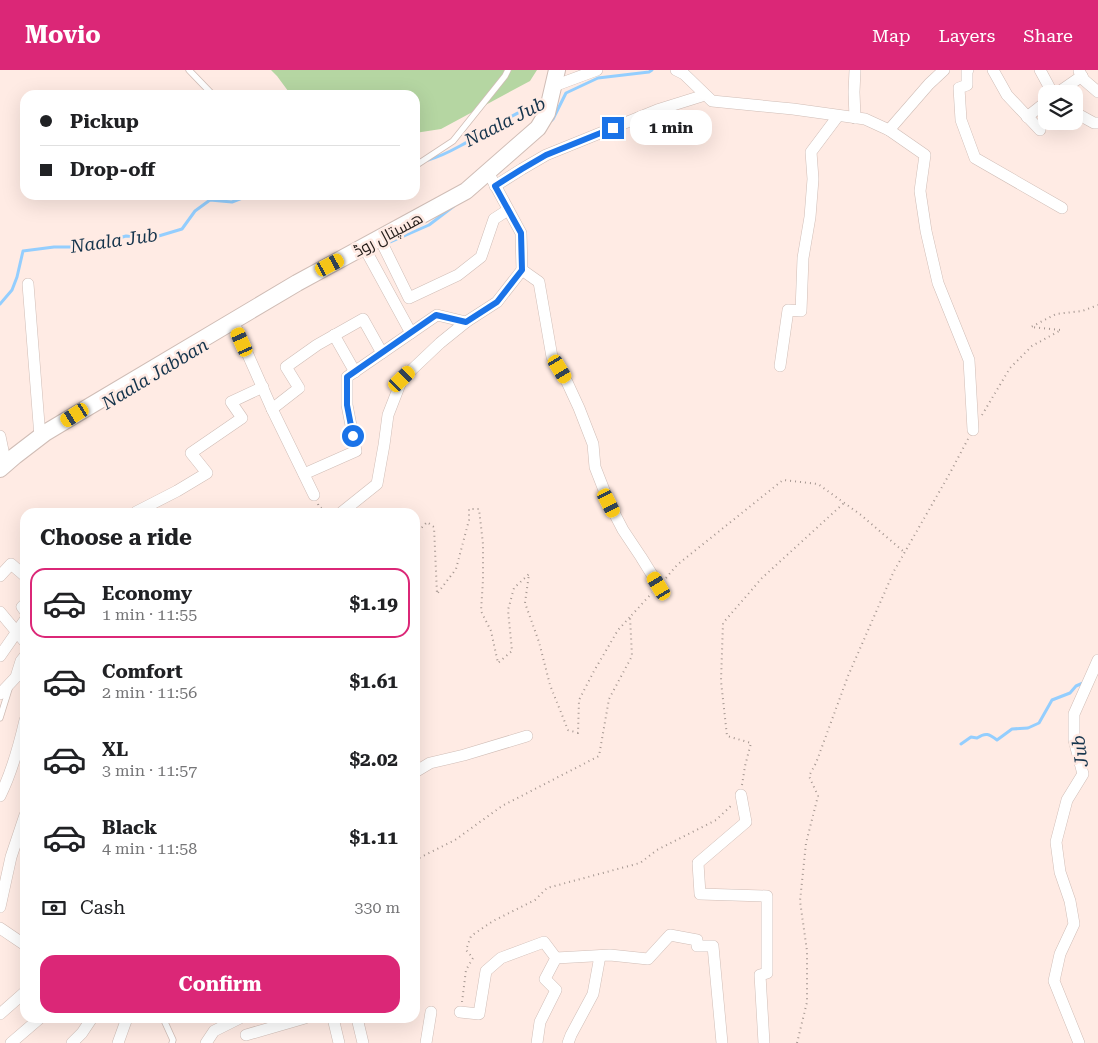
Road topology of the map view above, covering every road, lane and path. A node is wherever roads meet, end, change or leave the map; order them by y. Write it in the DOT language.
graph roads {
  1 [pos="189,70"];
  2 [pos="508,70"];
  3 [pos="597,70"];
  4 [pos="676,70"];
  5 [pos="855,70"];
  6 [pos="944,70"];
  7 [pos="968,70"];
  8 [pos="993,70"];
  9 [pos="1040,70"];
  10 [pos="1080,73"];
  11 [pos="556,78"];
  12 [pos="1049,85"];
  13 [pos="1065,85"];
  14 [pos="208,90"];
  15 [pos="1098,92"];
  16 [pos="706,95"];
  17 [pos="1038,108"];
  18 [pos="838,116"];
  19 [pos="1083,116"];
  20 [pos="1027,117"];
  21 [pos="855,118"];
  22 [pos="1098,123"];
  23 [pos="1038,128"];
  24 [pos="889,130"];
  25 [pos="420,163"];
  26 [pos="492,180"];
  27 [pos="1062,208"];
  28 [pos="508,210"];
  29 [pos="382,243"];
  30 [pos="366,251"];
  31 [pos="522,270"];
  32 [pos="28,284"];
  33 [pos="1098,305"];
  34 [pos="233,321"];
  35 [pos="466,322"];
  36 [pos="411,333"];
  37 [pos="334,335"];
  38 [pos="382,353"];
  39 [pos="780,366"];
  40 [pos="355,372"];
  41 [pos="263,387"];
  42 [pos="272,409"];
  43 [pos="974,430"];
  44 [pos="0,436"];
  45 [pos="40,437"];
  46 [pos="3,467"];
  47 [pos="304,474"];
  48 [pos="314,495"];
  49 [pos="844,503"];
  50 [pos="144,508"];
  51 [pos="323,508"];
  52 [pos="347,508"];
  53 [pos="420,530"];
  54 [pos="904,552"];
  55 [pos="20,572"];
  56 [pos="0,576"];
  57 [pos="659,586"];
  58 [pos="0,612"];
  59 [pos="630,617"];
  60 [pos="20,628"];
  61 [pos="17,633"];
  62 [pos="20,636"];
  63 [pos="0,656"];
  64 [pos="1098,660"];
  65 [pos="20,664"];
  66 [pos="11,682"];
  67 [pos="0,694"];
  68 [pos="0,718"];
  69 [pos="527,736"];
  70 [pos="20,742"];
  71 [pos="420,769"];
  72 [pos="741,795"];
  73 [pos="0,796"];
  74 [pos="20,829"];
  75 [pos="420,858"];
  76 [pos="0,907"];
  77 [pos="0,928"];
  78 [pos="20,942"];
  79 [pos="600,956"];
  80 [pos="556,958"];
  81 [pos="20,996"];
  82 [pos="431,1012"];
  83 [pos="460,1012"];
  84 [pos="0,1014"];
  85 [pos="34,1023"];
  86 [pos="89,1023"];
  87 [pos="125,1023"];
  88 [pos="165,1023"];
  89 [pos="229,1023"];
  90 [pos="240,1023"];
  91 [pos="283,1023"];
  92 [pos="334,1023"];
  93 [pos="359,1023"];
  94 [pos="248,1039"];
  95 [pos="11,1043"];
  96 [pos="72,1043"];
  97 [pos="118,1043"];
  98 [pos="172,1043"];
  99 [pos="206,1043"];
  100 [pos="339,1043"];
  101 [pos="363,1043"];
  102 [pos="426,1043"];
  103 [pos="537,1043"];
  104 [pos="568,1043"];
  105 [pos="722,1043"];
  106 [pos="764,1043"];
  107 [pos="797,1043"];
  108 [pos="1079,1043"];
  1 -- 14 [label="lane"];
  2 -- 25 [label="lane"];
  3 -- 11 [label="street"];
  4 -- 16 [label="street"];
  5 -- 21 [label="street"];
  6 -- 24 [label="street"];
  7 -- 27 [label="street"];
  8 -- 20 [label="street"];
  9 -- 12 [label="street"];
  10 -- 13 [label="street"];
  10 -- 15 [label="street"];
  11 -- 26 [label="main road, ھسپتال روڈ"];
  16 -- 18 [label="street"];
  16 -- 26 [label="street"];
  17 -- 20 [label="street"];
  18 -- 21 [label="street"];
  18 -- 39 [label="street"];
  19 -- 22 [label="street"];
  20 -- 23 [label="street"];
  21 -- 24 [label="street"];
  24 -- 43 [label="street"];
  26 -- 28 [label="street"];
  26 -- 29 [label="main road, ھسپتال روڈ"];
  28 -- 29 [label="street"];
  28 -- 31 [label="street"];
  29 -- 30 [label="main road, ھسپتال روڈ"];
  30 -- 34 [label="main road, ھسپتال روڈ"];
  30 -- 36 [label="street"];
  31 -- 35 [label="street"];
  31 -- 57 [label="street"];
  32 -- 45 [label="street"];
  33 -- 43 [label="path"];
  34 -- 41 [label="street"];
  34 -- 45 [label="main road, ھسپتال روڈ"];
  35 -- 36 [label="street"];
  35 -- 52 [label="street"];
  36 -- 38 [label="street"];
  37 -- 38 [label="street"];
  37 -- 40 [label="street"];
  37 -- 42 [label="street"];
  38 -- 40 [label="street"];
  40 -- 47 [label="street"];
  41 -- 42 [label="street"];
  41 -- 50 [label="street"];
  42 -- 47 [label="street"];
  43 -- 54 [label="path"];
  44 -- 46 [label="street"];
  45 -- 46 [label="main road, ھسپتال روڈ"];
  47 -- 48 [label="street"];
  48 -- 51 [label="path"];
  49 -- 54 [label="path"];
  49 -- 57 [label="path"];
  49 -- 72 [label="path"];
  53 -- 59 [label="path"];
  54 -- 107 [label="path"];
  55 -- 56 [label="street"];
  57 -- 59 [label="path"];
  58 -- 61 [label="street"];
  59 -- 75 [label="path"];
  60 -- 61 [label="street"];
  61 -- 62 [label="street"];
  61 -- 63 [label="street"];
  64 -- 108 [label="street"];
  65 -- 66 [label="street"];
  66 -- 67 [label="street"];
  66 -- 68 [label="lane"];
  69 -- 71 [label="street"];
  70 -- 73 [label="street"];
  72 -- 83 [label="path"];
  72 -- 106 [label="street"];
  74 -- 76 [label="street"];
  77 -- 78 [label="street"];
  79 -- 80 [label="street"];
  79 -- 104 [label="street"];
  79 -- 105 [label="street"];
  80 -- 83 [label="street"];
  80 -- 103 [label="street"];
  81 -- 84 [label="street"];
  82 -- 102 [label="street"];
  85 -- 95 [label="street"];
  86 -- 96 [label="street"];
  87 -- 97 [label="street"];
  88 -- 98 [label="lane"];
  89 -- 99 [label="street"];
  90 -- 94 [label="street"];
  91 -- 94 [label="street"];
  92 -- 100 [label="street"];
  93 -- 101 [label="street"];
}
